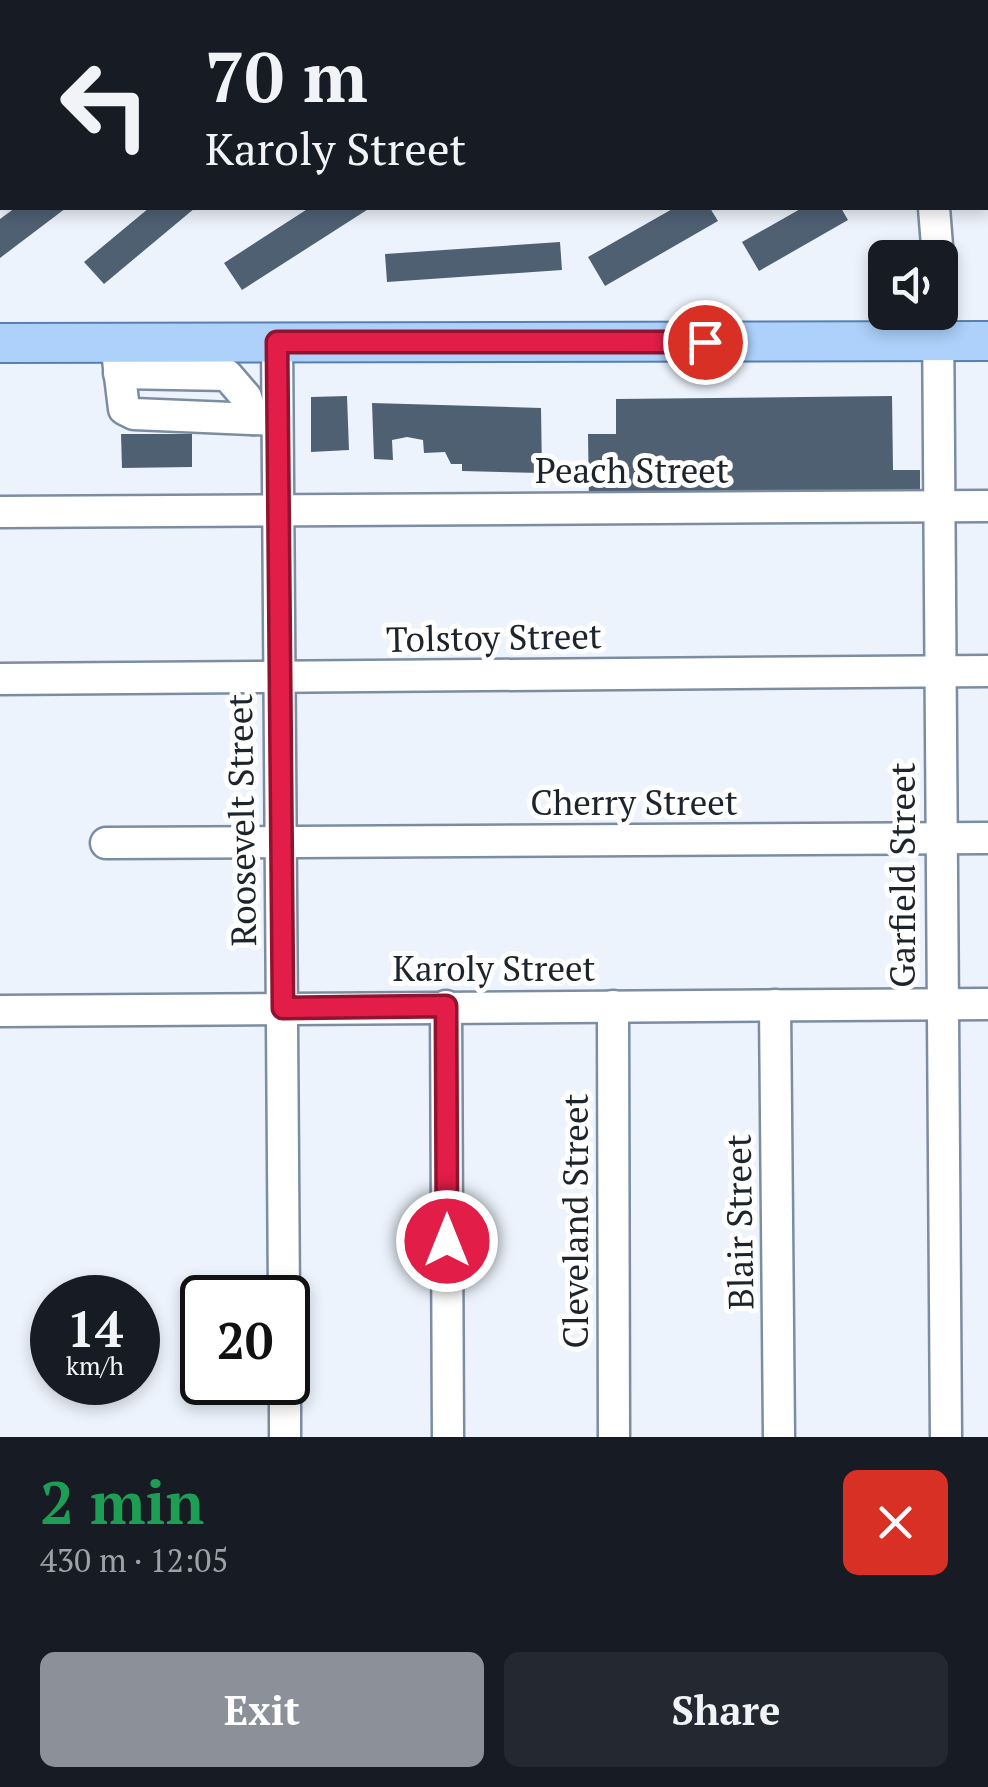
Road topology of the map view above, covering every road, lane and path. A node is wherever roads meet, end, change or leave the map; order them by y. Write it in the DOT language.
graph roads {
  1 [pos="934,210"];
  2 [pos="937,240"];
  3 [pos="868,329"];
  4 [pos="938,330"];
  5 [pos="949,330"];
  6 [pos="988,341"];
  7 [pos="277,342"];
  8 [pos="0,343"];
  9 [pos="118,358"];
  10 [pos="226,358"];
  11 [pos="265,420"];
  12 [pos="988,506"];
  13 [pos="938,507"];
  14 [pos="277,510"];
  15 [pos="0,512"];
  16 [pos="988,671"];
  17 [pos="939,672"];
  18 [pos="277,678"];
  19 [pos="0,679"];
  20 [pos="988,838"];
  21 [pos="941,839"];
  22 [pos="281,842"];
  23 [pos="106,843"];
  24 [pos="988,1004"];
  25 [pos="942,1005"];
  26 [pos="446,1006"];
  27 [pos="613,1006"];
  28 [pos="776,1006"];
  29 [pos="283,1008"];
  30 [pos="0,1012"];
  31 [pos="284,1275"];
  32 [pos="284,1405"];
  33 [pos="285,1437"];
  34 [pos="448,1437"];
  35 [pos="614,1437"];
  36 [pos="779,1437"];
  37 [pos="946,1437"];
  1 -- 2 [label="street"];
  3 -- 7 [label="main road"];
  4 -- 13 [label="street, Garfield Street"];
  5 -- 6 [label="main road"];
  7 -- 10 [label="main road"];
  7 -- 11 [label="street, Roosevelt Street"];
  8 -- 9 [label="main road"];
  9 -- 10 [label="main road"];
  9 -- 11 [label="street"];
  10 -- 11 [label="street"];
  11 -- 14 [label="street, Roosevelt Street"];
  12 -- 13 [label="street, Peach Street"];
  13 -- 14 [label="street, Peach Street"];
  13 -- 17 [label="street, Garfield Street"];
  14 -- 15 [label="street, Peach Street"];
  14 -- 18 [label="street, Roosevelt Street"];
  16 -- 17 [label="street, Tolstoy Street"];
  17 -- 18 [label="street, Tolstoy Street"];
  17 -- 21 [label="street, Garfield Street"];
  18 -- 19 [label="street, Tolstoy Street"];
  18 -- 22 [label="street, Roosevelt Street"];
  20 -- 21 [label="street, Cherry Street"];
  21 -- 22 [label="street, Cherry Street"];
  21 -- 25 [label="street, Garfield Street"];
  22 -- 23 [label="street, Cherry Street"];
  22 -- 29 [label="street, Roosevelt Street"];
  24 -- 25 [label="street, Karoly Street"];
  25 -- 28 [label="street, Karoly Street"];
  25 -- 37 [label="street, Garfield Street"];
  26 -- 27 [label="street, Karoly Street"];
  26 -- 29 [label="street, Karoly Street"];
  26 -- 34 [label="street"];
  27 -- 28 [label="street, Karoly Street"];
  27 -- 35 [label="street, Cleveland Street"];
  28 -- 36 [label="street, Blair Street"];
  29 -- 30 [label="street, Karoly Street"];
  29 -- 31 [label="street, Roosevelt Street"];
  32 -- 33 [label="street"];
}
